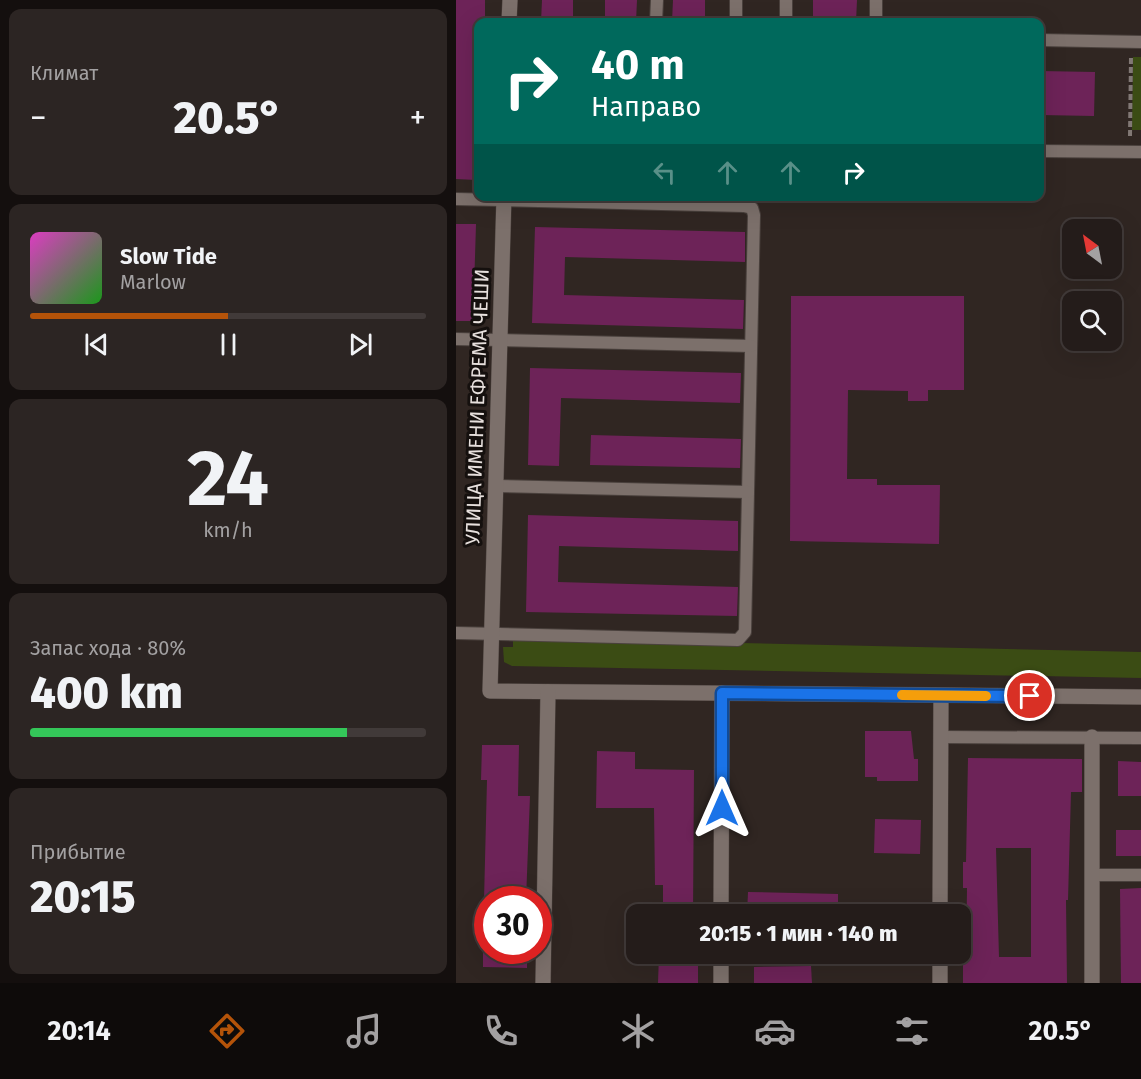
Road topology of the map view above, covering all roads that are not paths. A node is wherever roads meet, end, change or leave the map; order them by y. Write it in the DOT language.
graph roads {
  1 [pos="510,0"];
  2 [pos="657,0"];
  3 [pos="736,0"];
  4 [pos="786,0"];
  5 [pos="876,0"];
  6 [pos="509,18"];
  7 [pos="656,18"];
  8 [pos="736,18"];
  9 [pos="786,18"];
  10 [pos="876,18"];
  11 [pos="1044,40"];
  12 [pos="1136,42"];
  13 [pos="1044,151"];
  14 [pos="1135,152"];
  15 [pos="456,199"];
  16 [pos="474,199"];
  17 [pos="504,201"];
  18 [pos="666,201"];
  19 [pos="456,339"];
  20 [pos="500,340"];
  21 [pos="751,346"];
  22 [pos="496,486"];
  23 [pos="748,492"];
  24 [pos="456,633"];
  25 [pos="492,634"];
  26 [pos="548,692"];
  27 [pos="722,693"];
  28 [pos="941,696"];
  29 [pos="1141,697"];
  30 [pos="941,737"];
  31 [pos="1092,737"];
  32 [pos="1141,738"];
  33 [pos="1092,875"];
  34 [pos="1141,875"];
  35 [pos="721,904"];
  36 [pos="940,904"];
  37 [pos="721,964"];
  38 [pos="940,964"];
  39 [pos="543,983"];
  40 [pos="720,983"];
  41 [pos="940,983"];
  42 [pos="1092,983"];
  1 -- 6 [label="street"];
  2 -- 7 [label="lane"];
  3 -- 8 [label="lane"];
  4 -- 9 [label="lane"];
  5 -- 10 [label="lane"];
  11 -- 12 [label="lane"];
  13 -- 14 [label="lane"];
  15 -- 16 [label="lane"];
  17 -- 20 [label="street, УЛИЦА ИМЕНИ ЕФРЕМА ЧЕШИ"];
  18 -- 21 [label="lane"];
  19 -- 20 [label="lane"];
  20 -- 21 [label="lane"];
  20 -- 22 [label="street, УЛИЦА ИМЕНИ ЕФРЕМА ЧЕШИ"];
  21 -- 23 [label="lane"];
  22 -- 23 [label="lane"];
  22 -- 25 [label="street, УЛИЦА ИМЕНИ ЕФРЕМА ЧЕШИ"];
  23 -- 25 [label="lane"];
  24 -- 25 [label="lane"];
  25 -- 26 [label="street, УЛИЦА ИМЕНИ ЕФРЕМА ЧЕШИ"];
  26 -- 27 [label="street"];
  26 -- 39 [label="street"];
  27 -- 28 [label="street"];
  27 -- 35 [label="street"];
  28 -- 29 [label="street"];
  28 -- 30 [label="street"];
  30 -- 31 [label="lane"];
  30 -- 36 [label="street"];
  31 -- 32 [label="lane"];
  31 -- 33 [label="street"];
  33 -- 34 [label="lane"];
  33 -- 42 [label="street"];
  37 -- 40 [label="street"];
  38 -- 41 [label="street"];
}
